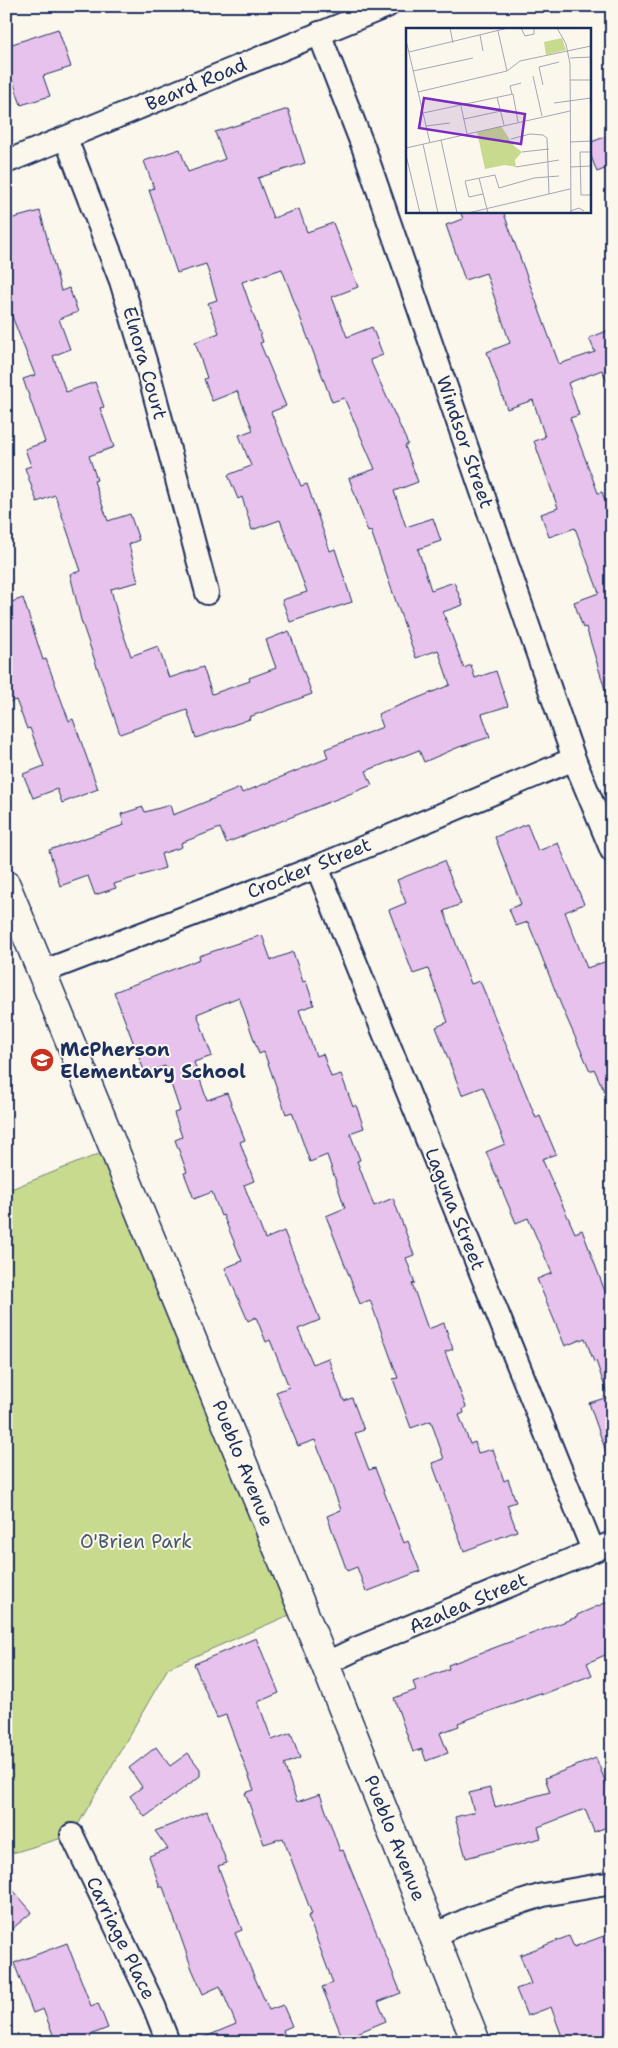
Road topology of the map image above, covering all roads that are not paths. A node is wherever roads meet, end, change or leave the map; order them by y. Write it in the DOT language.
graph roads {
  1 [pos="387,6"];
  2 [pos="319,33"];
  3 [pos="66,138"];
  4 [pos="6,162"];
  5 [pos="207,593"];
  6 [pos="574,759"];
  7 [pos="612,852"];
  8 [pos="317,867"];
  9 [pos="6,885"];
  10 [pos="42,972"];
  11 [pos="602,1547"];
  12 [pos="325,1664"];
  13 [pos="72,1834"];
  14 [pos="612,1882"];
  15 [pos="434,1935"];
  16 [pos="470,2040"];
  17 [pos="168,2042"];
  1 -- 2 [label="street, Beard Road"];
  2 -- 3 [label="street, Beard Road"];
  2 -- 6 [label="street, Windsor Street"];
  3 -- 4 [label="street, Beard Road"];
  3 -- 5 [label="street, Elnora Court"];
  6 -- 7 [label="street, Windsor Street"];
  6 -- 8 [label="street, Crocker Street"];
  8 -- 10 [label="street, Crocker Street"];
  8 -- 11 [label="street, Laguna Street"];
  9 -- 10 [label="street, Pueblo Avenue"];
  10 -- 12 [label="street, Pueblo Avenue"];
  11 -- 12 [label="street, Azalea Street"];
  12 -- 15 [label="street, Pueblo Avenue"];
  13 -- 17 [label="street, Carriage Place"];
  14 -- 15 [label="street"];
  15 -- 16 [label="street, Pueblo Avenue"];
}
